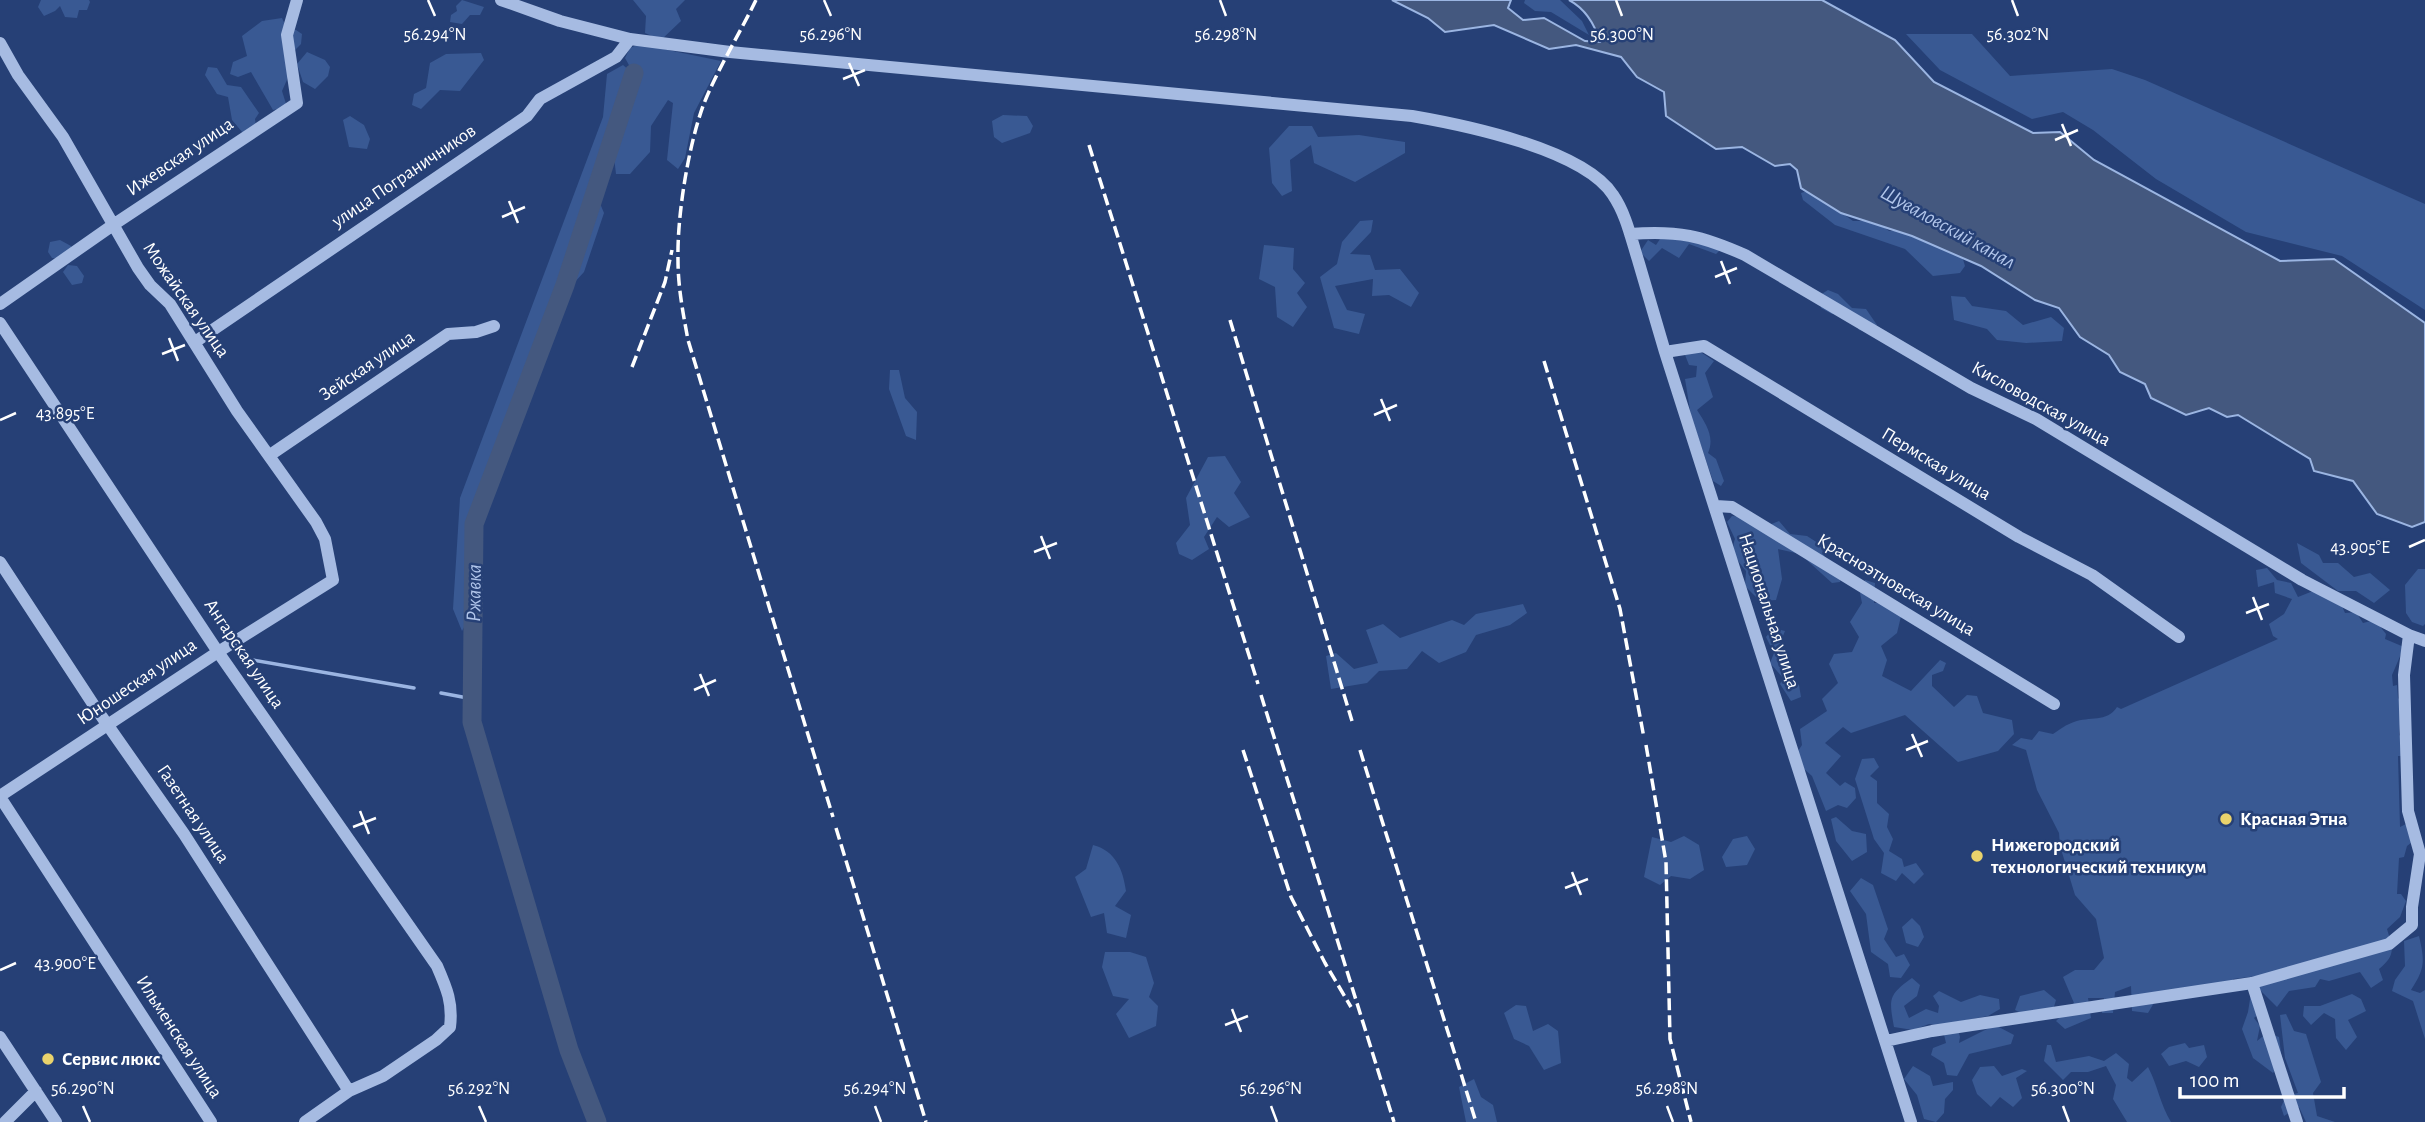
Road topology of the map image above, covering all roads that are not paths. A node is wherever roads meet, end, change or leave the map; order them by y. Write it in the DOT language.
graph roads {
  1 [pos="297,0"];
  2 [pos="501,0"];
  3 [pos="630,39"];
  4 [pos="0,43"];
  5 [pos="113,225"];
  6 [pos="1630,234"];
  7 [pos="0,304"];
  8 [pos="0,323"];
  9 [pos="494,326"];
  10 [pos="195,342"];
  11 [pos="1665,352"];
  12 [pos="270,456"];
  13 [pos="1716,506"];
  14 [pos="0,562"];
  15 [pos="333,580"];
  16 [pos="2409,635"];
  17 [pos="2179,637"];
  18 [pos="2425,641"];
  19 [pos="218,652"];
  20 [pos="2054,704"];
  21 [pos="109,725"];
  22 [pos="0,797"];
  23 [pos="2423,849"];
  24 [pos="2419,926"];
  25 [pos="2252,983"];
  26 [pos="0,1037"];
  27 [pos="1886,1041"];
  28 [pos="36,1091"];
  29 [pos="349,1091"];
  30 [pos="5,1122"];
  31 [pos="57,1122"];
  32 [pos="211,1122"];
  33 [pos="305,1122"];
  34 [pos="1912,1122"];
  35 [pos="2297,1122"];
  1 -- 5 [label="street, Ижевская улица"];
  2 -- 3 [label="street"];
  3 -- 6 [label="street, Национальная улица"];
  3 -- 10 [label="street, улица Пограничников"];
  4 -- 5 [label="street, Можайская улица"];
  5 -- 7 [label="street, Ижевская улица"];
  5 -- 10 [label="street, Можайская улица"];
  6 -- 11 [label="street, Национальная улица"];
  6 -- 16 [label="street, Кисловодская улица"];
  8 -- 19 [label="street, Ангарская улица"];
  9 -- 12 [label="street, Зейская улица"];
  10 -- 12 [label="street, Можайская улица"];
  11 -- 13 [label="street, Национальная улица"];
  11 -- 17 [label="street, Пермская улица"];
  12 -- 15 [label="street, Можайская улица"];
  13 -- 20 [label="street, Красноэтновская улица"];
  13 -- 27 [label="street, Национальная улица"];
  14 -- 21 [label="street, Газетная улица"];
  15 -- 19 [label="street, Юношеская улица"];
  16 -- 18 [label="street, Кисловодская улица"];
  16 -- 23 [label="street"];
  19 -- 21 [label="street, Юношеская улица"];
  19 -- 29 [label="street, Ангарская улица"];
  21 -- 22 [label="street, Юношеская улица"];
  21 -- 29 [label="street, Газетная улица"];
  22 -- 32 [label="street, Ильменская улица"];
  23 -- 24 [label="street"];
  24 -- 25 [label="street"];
  25 -- 27 [label="street"];
  25 -- 35 [label="street"];
  26 -- 28 [label="street"];
  27 -- 34 [label="street, Национальная улица"];
  28 -- 30 [label="street"];
  28 -- 31 [label="street"];
  29 -- 33 [label="street"];
}
